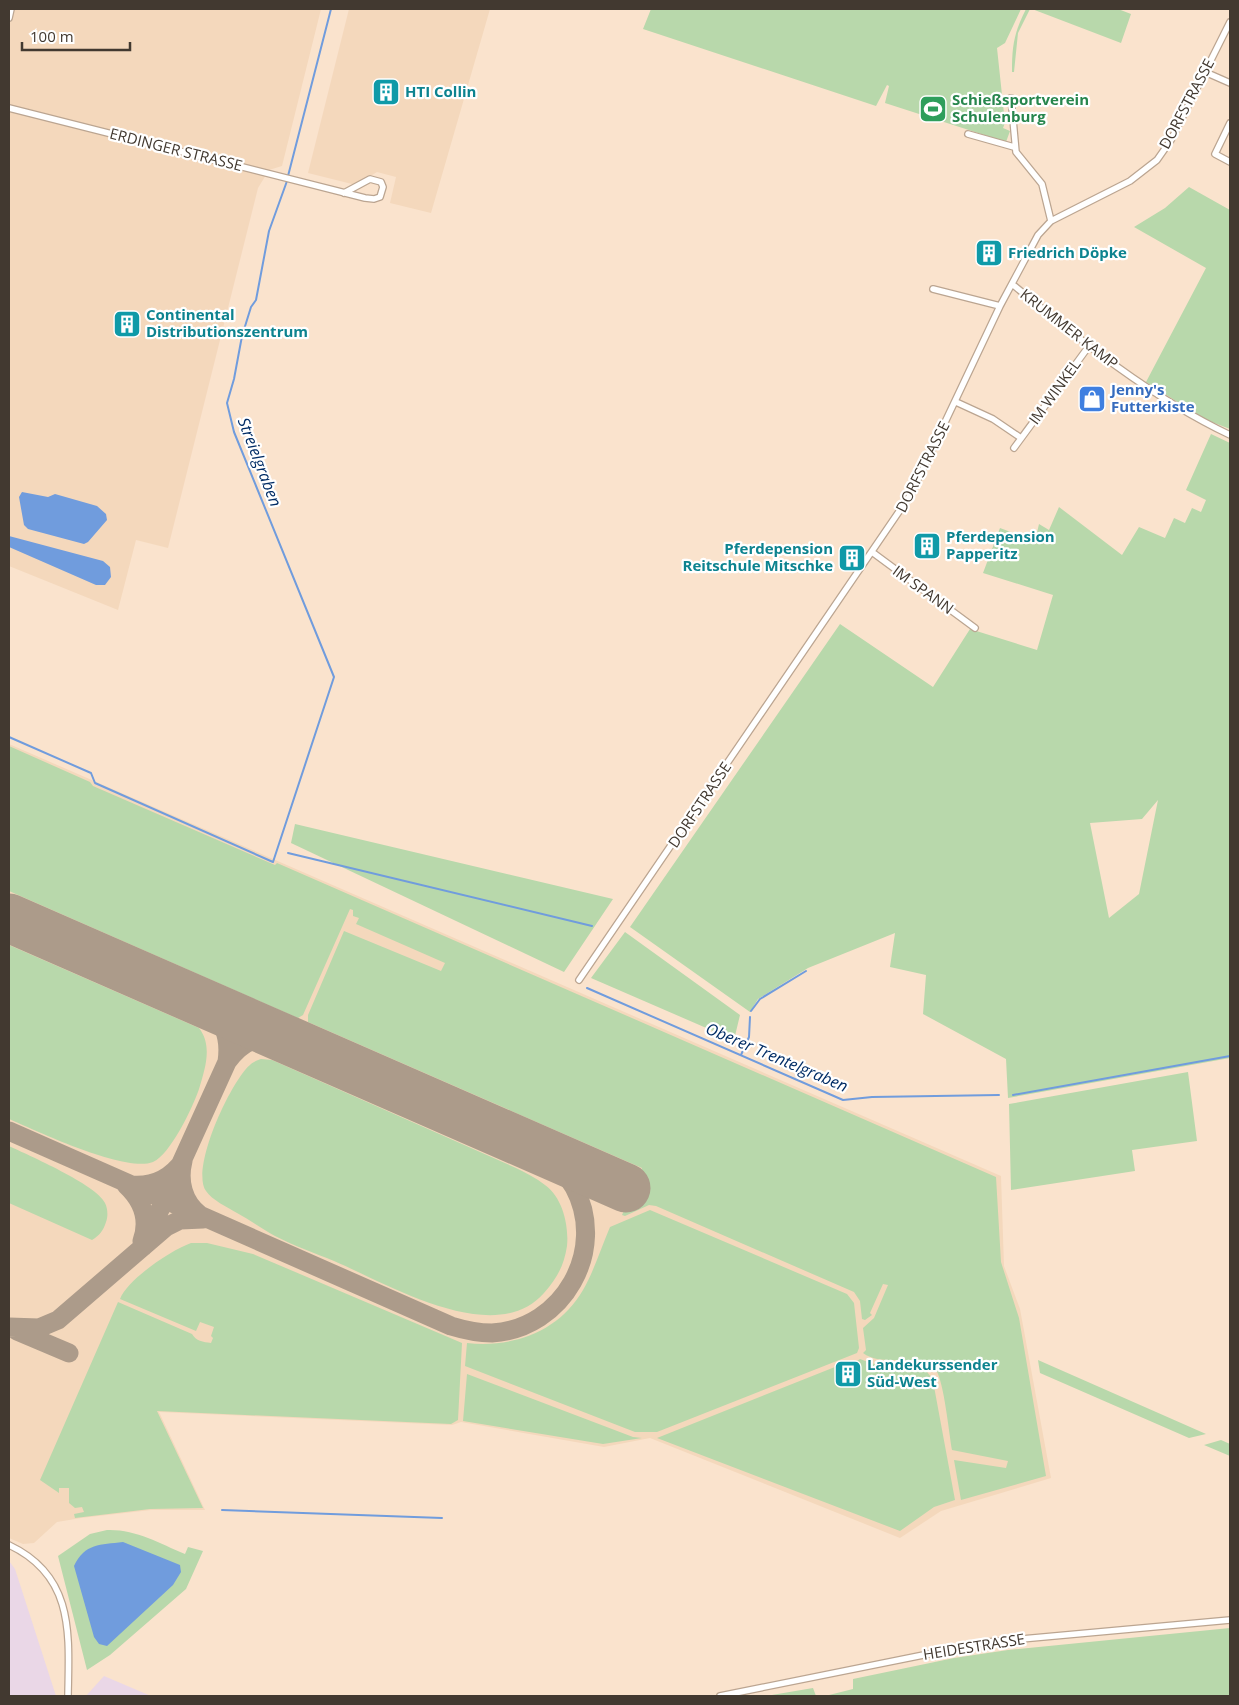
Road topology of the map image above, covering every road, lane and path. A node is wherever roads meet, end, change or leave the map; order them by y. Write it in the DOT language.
graph roads {
  1 [pos="11,9"];
  2 [pos="9,18"];
  3 [pos="1230,22"];
  4 [pos="1205,72"];
  5 [pos="1230,83"];
  6 [pos="1011,98"];
  7 [pos="9,108"];
  8 [pos="1230,122"];
  9 [pos="968,134"];
  10 [pos="1014,147"];
  11 [pos="1230,162"];
  12 [pos="344,193"];
  13 [pos="1051,221"];
  14 [pos="1012,284"];
  15 [pos="933,290"];
  16 [pos="1000,306"];
  17 [pos="1088,346"];
  18 [pos="956,402"];
  19 [pos="1230,435"];
  20 [pos="1021,438"];
  21 [pos="1014,448"];
  22 [pos="872,552"];
  23 [pos="975,628"];
  24 [pos="579,980"];
  25 [pos="9,1545"];
  26 [pos="1230,1620"];
  27 [pos="68,1696"];
  28 [pos="720,1696"];
  1 -- 2 [label="street"];
  3 -- 4 [label="street, DORFSTRASSE"];
  4 -- 5 [label="street"];
  4 -- 13 [label="street, DORFSTRASSE"];
  6 -- 10 [label="street"];
  7 -- 12 [label="street, ERDINGER STRASSE"];
  8 -- 11 [label="street"];
  9 -- 10 [label="street"];
  10 -- 13 [label="street"];
  12 -- 12 [label="street, ERDINGER STRASSE"];
  13 -- 14 [label="street, DORFSTRASSE"];
  14 -- 16 [label="street, DORFSTRASSE"];
  14 -- 17 [label="street, KRUMMER KAMP"];
  15 -- 16 [label="street"];
  16 -- 18 [label="street, DORFSTRASSE"];
  17 -- 19 [label="street, KRUMMER KAMP"];
  17 -- 20 [label="street, IM WINKEL"];
  18 -- 20 [label="street, IM WINKEL"];
  18 -- 22 [label="street, DORFSTRASSE"];
  20 -- 21 [label="street, IM WINKEL"];
  22 -- 23 [label="street, IM SPANN"];
  22 -- 24 [label="street, DORFSTRASSE"];
  25 -- 27 [label="street"];
  26 -- 28 [label="street, HEIDESTRASSE"];
}
